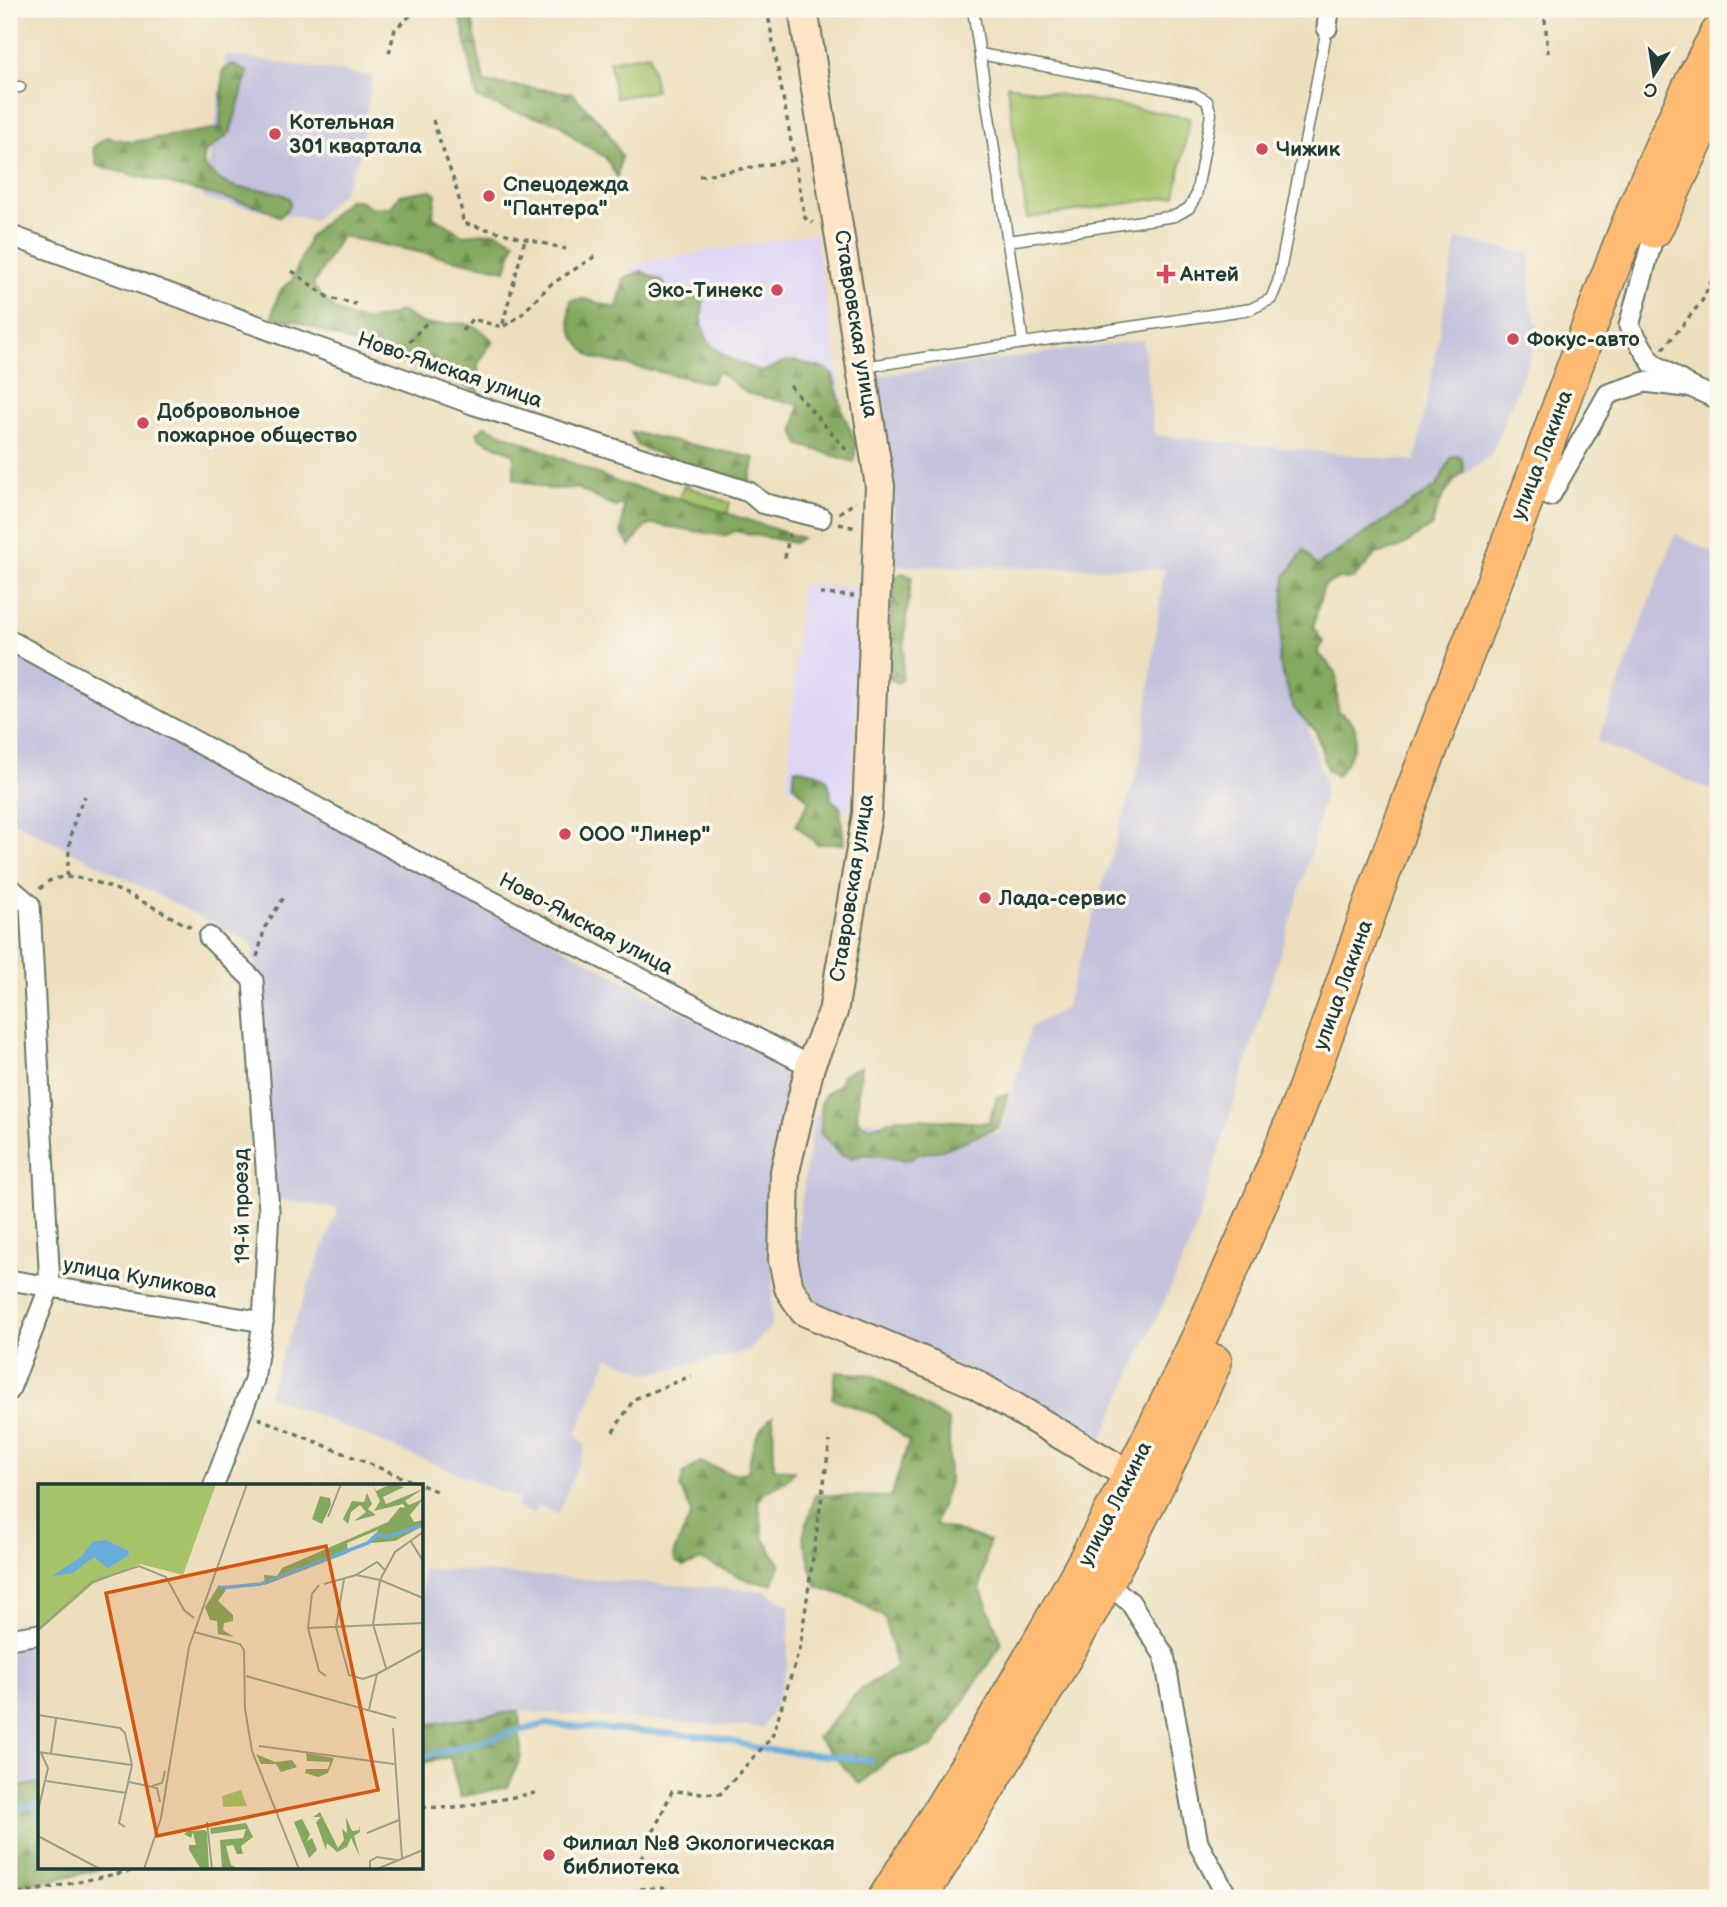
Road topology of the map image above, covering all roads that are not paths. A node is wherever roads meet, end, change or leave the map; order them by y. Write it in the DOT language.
graph roads {
  1 [pos="809,9"];
  2 [pos="973,9"];
  3 [pos="1328,18"];
  4 [pos="1718,34"];
  5 [pos="980,54"];
  6 [pos="1718,93"];
  7 [pos="1657,222"];
  8 [pos="9,235"];
  9 [pos="1008,241"];
  10 [pos="1023,343"];
  11 [pos="863,367"];
  12 [pos="1693,388"];
  13 [pos="1718,399"];
  14 [pos="1550,496"];
  15 [pos="821,519"];
  16 [pos="9,640"];
  17 [pos="9,887"];
  18 [pos="209,937"];
  19 [pos="810,1066"];
  20 [pos="9,1280"];
  21 [pos="50,1286"];
  22 [pos="263,1322"];
  23 [pos="9,1391"];
  24 [pos="1129,1475"];
  25 [pos="214,1484"];
  26 [pos="1104,1581"];
  27 [pos="38,1634"];
  28 [pos="9,1639"];
  29 [pos="886,1898"];
  30 [pos="919,1898"];
  31 [pos="1228,1898"];
  1 -- 11 [label="street, Ставровская улица"];
  2 -- 5 [label="lane"];
  3 -- 10 [label="lane"];
  4 -- 24 [label="highway, улица Лакина"];
  5 -- 9 [label="lane"];
  5 -- 9 [label="lane"];
  6 -- 7 [label="highway, улица Лакина"];
  7 -- 12 [label="street"];
  7 -- 14 [label="highway, улица Лакина"];
  8 -- 15 [label="street, Ново-Ямская улица"];
  9 -- 10 [label="lane"];
  10 -- 11 [label="lane"];
  11 -- 19 [label="street, Ставровская улица"];
  12 -- 13 [label="street"];
  12 -- 14 [label="street"];
  14 -- 26 [label="highway, улица Лакина"];
  16 -- 19 [label="street, Ново-Ямская улица"];
  17 -- 21 [label="street"];
  18 -- 22 [label="street, 19-й проезд"];
  19 -- 24 [label="street, Ставровская улица"];
  20 -- 21 [label="street, улица Куликова"];
  21 -- 22 [label="street, улица Куликова"];
  21 -- 23 [label="street"];
  22 -- 25 [label="street, 19-й проезд"];
  24 -- 29 [label="highway, улица Лакина"];
  26 -- 30 [label="highway, улица Лакина"];
  26 -- 31 [label="street"];
  27 -- 28 [label="street"];
}
